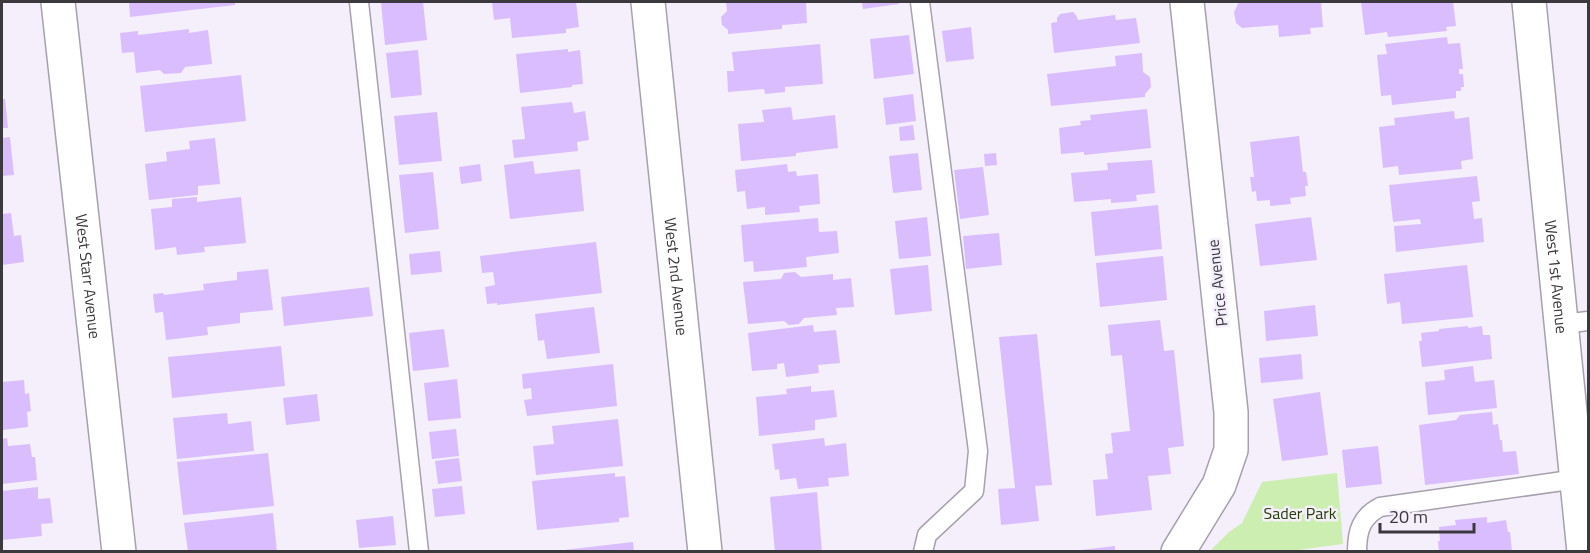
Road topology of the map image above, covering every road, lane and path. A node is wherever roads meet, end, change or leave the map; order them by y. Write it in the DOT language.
graph roads {
  1 [pos="58,2"];
  2 [pos="359,2"];
  3 [pos="648,2"];
  4 [pos="920,2"];
  5 [pos="1187,2"];
  6 [pos="1529,2"];
  7 [pos="1575,322"];
  8 [pos="1577,479"];
  9 [pos="119,552"];
  10 [pos="419,552"];
  11 [pos="705,552"];
  12 [pos="923,552"];
  13 [pos="1178,552"];
  14 [pos="1357,552"];
  15 [pos="1584,552"];
  1 -- 9 [label="street, West Starr Avenue"];
  2 -- 10 [label="lane"];
  3 -- 11 [label="street, West 2nd Avenue"];
  4 -- 12 [label="lane"];
  5 -- 13 [label="street, Price Avenue"];
  6 -- 7 [label="street, West 1st Avenue"];
  7 -- 8 [label="street, West 1st Avenue"];
  8 -- 14 [label="lane"];
  8 -- 15 [label="street, West 1st Avenue"];
}
